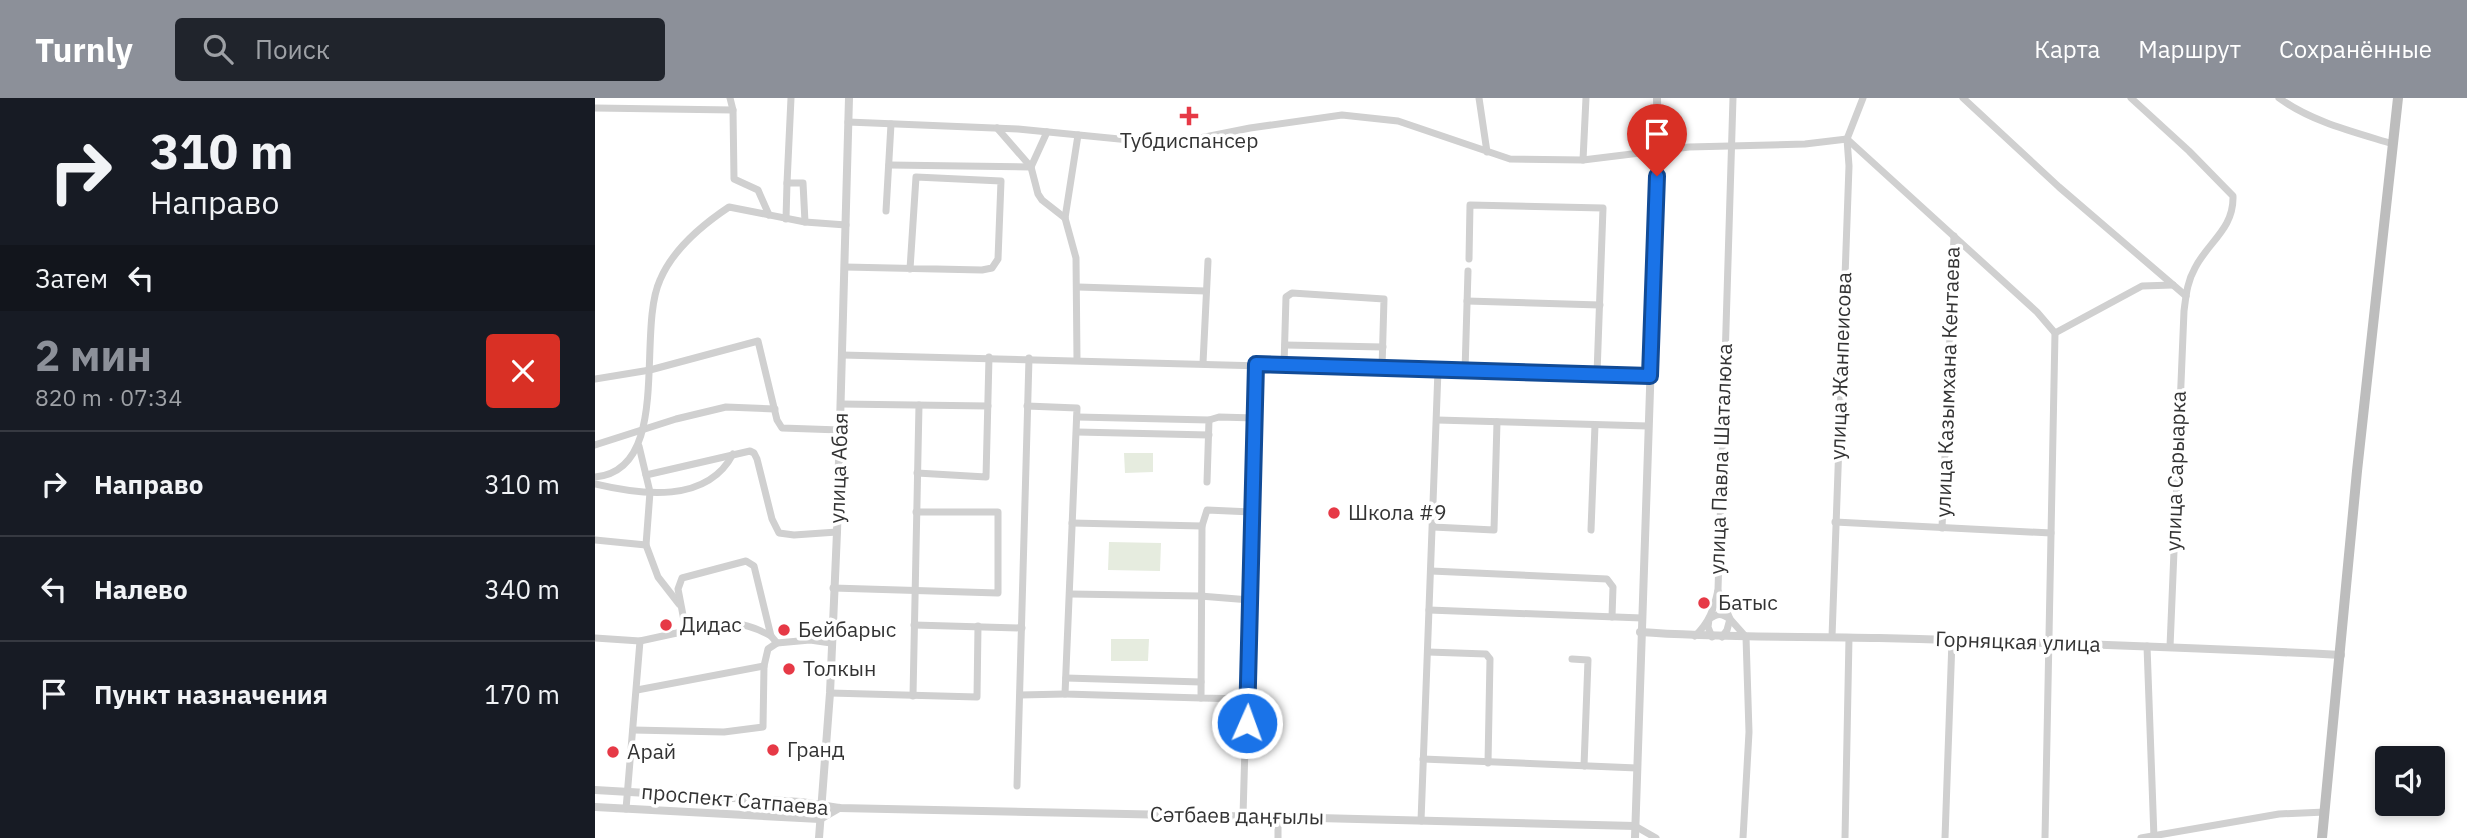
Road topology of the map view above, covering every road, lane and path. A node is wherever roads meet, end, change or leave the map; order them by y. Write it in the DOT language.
graph roads {
  1 [pos="730,98"];
  2 [pos="791,98"];
  3 [pos="849,98"];
  4 [pos="1479,98"];
  5 [pos="1586,98"];
  6 [pos="1657,98"];
  7 [pos="1733,98"];
  8 [pos="1863,98"];
  9 [pos="1963,98"];
  10 [pos="2131,98"];
  11 [pos="2279,98"];
  12 [pos="2398,98"];
  13 [pos="595,108"];
  14 [pos="733,110"];
  15 [pos="848,122"];
  16 [pos="891,124"];
  17 [pos="997,128"];
  18 [pos="1047,132"];
  19 [pos="1078,135"];
  20 [pos="1847,139"];
  21 [pos="2393,144"];
  22 [pos="1730,145"];
  23 [pos="1658,151"];
  24 [pos="1487,152"];
  25 [pos="1583,160"];
  26 [pos="889,165"];
  27 [pos="1031,167"];
  28 [pos="787,183"];
  29 [pos="886,211"];
  30 [pos="769,215"];
  31 [pos="1065,218"];
  32 [pos="786,219"];
  33 [pos="805,222"];
  34 [pos="846,225"];
  35 [pos="1954,236"];
  36 [pos="1469,259"];
  37 [pos="1208,261"];
  38 [pos="845,267"];
  39 [pos="909,269"];
  40 [pos="1468,271"];
  41 [pos="2173,285"];
  42 [pos="1077,287"];
  43 [pos="1206,291"];
  44 [pos="2186,296"];
  45 [pos="1467,301"];
  46 [pos="1600,305"];
  47 [pos="2055,333"];
  48 [pos="1285,345"];
  49 [pos="1383,347"];
  50 [pos="842,355"];
  51 [pos="989,357"];
  52 [pos="1029,358"];
  53 [pos="1077,360"];
  54 [pos="1203,363"];
  55 [pos="1256,364"];
  56 [pos="1284,365"];
  57 [pos="1382,368"];
  58 [pos="650,370"];
  59 [pos="1438,370"];
  60 [pos="1465,370"];
  61 [pos="1597,374"];
  62 [pos="1650,376"];
  63 [pos="595,379"];
  64 [pos="841,404"];
  65 [pos="919,405"];
  66 [pos="988,406"];
  67 [pos="1027,406"];
  68 [pos="775,410"];
  69 [pos="1077,417"];
  70 [pos="1255,418"];
  71 [pos="1437,419"];
  72 [pos="1209,420"];
  73 [pos="1497,422"];
  74 [pos="1595,425"];
  75 [pos="1648,426"];
  76 [pos="840,430"];
  77 [pos="642,432"];
  78 [pos="1077,432"];
  79 [pos="1209,435"];
  80 [pos="595,445"];
  81 [pos="639,446"];
  82 [pos="733,454"];
  83 [pos="917,473"];
  84 [pos="646,475"];
  85 [pos="595,477"];
  86 [pos="1207,482"];
  87 [pos="595,484"];
  88 [pos="650,492"];
  89 [pos="916,512"];
  90 [pos="1252,512"];
  91 [pos="1835,522"];
  92 [pos="1072,523"];
  93 [pos="1202,526"];
  94 [pos="1433,527"];
  95 [pos="1942,528"];
  96 [pos="1591,530"];
  97 [pos="837,532"];
  98 [pos="2051,533"];
  99 [pos="595,540"];
  100 [pos="646,545"];
  101 [pos="1431,572"];
  102 [pos="833,588"];
  103 [pos="915,590"];
  104 [pos="1718,590"];
  105 [pos="1070,594"];
  106 [pos="1200,596"];
  107 [pos="1250,600"];
  108 [pos="680,605"];
  109 [pos="1429,611"];
  110 [pos="1612,617"];
  111 [pos="1642,618"];
  112 [pos="1709,619"];
  113 [pos="1730,619"];
  114 [pos="914,625"];
  115 [pos="978,626"];
  116 [pos="1022,628"];
  117 [pos="686,631"];
  118 [pos="1640,632"];
  119 [pos="771,636"];
  120 [pos="1695,636"];
  121 [pos="1712,637"];
  122 [pos="1722,637"];
  123 [pos="1746,637"];
  124 [pos="1832,637"];
  125 [pos="595,638"];
  126 [pos="1849,638"];
  127 [pos="1952,640"];
  128 [pos="640,641"];
  129 [pos="777,643"];
  130 [pos="831,643"];
  131 [pos="2048,643"];
  132 [pos="2147,646"];
  133 [pos="2170,647"];
  134 [pos="1428,652"];
  135 [pos="2341,655"];
  136 [pos="1572,659"];
  137 [pos="764,666"];
  138 [pos="1066,678"];
  139 [pos="1201,682"];
  140 [pos="637,690"];
  141 [pos="830,693"];
  142 [pos="1065,694"];
  143 [pos="1020,695"];
  144 [pos="913,696"];
  145 [pos="1201,698"];
  146 [pos="1248,699"];
  147 [pos="633,730"];
  148 [pos="1423,759"];
  149 [pos="1488,763"];
  150 [pos="1584,766"];
  151 [pos="1637,768"];
  152 [pos="1017,786"];
  153 [pos="595,790"];
  154 [pos="628,792"];
  155 [pos="820,804"];
  156 [pos="595,807"];
  157 [pos="839,808"];
  158 [pos="626,809"];
  159 [pos="2325,812"];
  160 [pos="1244,816"];
  161 [pos="1278,817"];
  162 [pos="820,819"];
  163 [pos="1421,821"];
  164 [pos="1635,827"];
  165 [pos="2154,837"];
  166 [pos="819,838"];
  167 [pos="1278,838"];
  168 [pos="1635,838"];
  169 [pos="1656,838"];
  170 [pos="1743,838"];
  171 [pos="1845,838"];
  172 [pos="1945,838"];
  173 [pos="2045,838"];
  174 [pos="2141,838"];
  175 [pos="2322,838"];
  1 -- 14 [label="street"];
  2 -- 28 [label="street"];
  3 -- 15 [label="street, улица Абая"];
  4 -- 24 [label="street"];
  5 -- 25 [label="street"];
  6 -- 23 [label="street"];
  7 -- 22 [label="street, улица Павла Шаталюка"];
  8 -- 20 [label="street, улица Жанпеисова"];
  9 -- 41 [label="street"];
  10 -- 44 [label="street, улица Сарыарка"];
  11 -- 21 [label="street"];
  12 -- 21 [label="main road"];
  13 -- 14 [label="street"];
  14 -- 30 [label="street"];
  15 -- 16 [label="street"];
  15 -- 34 [label="street, улица Абая"];
  16 -- 17 [label="street"];
  16 -- 26 [label="street"];
  17 -- 18 [label="street"];
  17 -- 27 [label="street"];
  18 -- 19 [label="street"];
  18 -- 27 [label="street"];
  19 -- 24 [label="street"];
  19 -- 31 [label="street"];
  20 -- 22 [label="street"];
  20 -- 35 [label="street"];
  20 -- 91 [label="street, улица Жанпеисова"];
  21 -- 135 [label="main road"];
  22 -- 23 [label="street"];
  22 -- 104 [label="street, улица Павла Шаталюка"];
  23 -- 25 [label="street"];
  23 -- 62 [label="street"];
  24 -- 25 [label="street"];
  26 -- 27 [label="street"];
  26 -- 29 [label="street"];
  27 -- 31 [label="street"];
  28 -- 32 [label="street"];
  28 -- 33 [label="street"];
  30 -- 32 [label="street"];
  30 -- 58 [label="street"];
  31 -- 42 [label="street"];
  32 -- 33 [label="street"];
  33 -- 34 [label="street"];
  34 -- 38 [label="street, улица Абая"];
  35 -- 47 [label="street"];
  35 -- 95 [label="street, улица Казымхана Кентаева"];
  36 -- 46 [label="street"];
  37 -- 43 [label="street"];
  38 -- 39 [label="street"];
  38 -- 50 [label="street, улица Абая"];
  39 -- 39 [label="street"];
  40 -- 45 [label="street"];
  41 -- 44 [label="street"];
  41 -- 47 [label="street"];
  42 -- 43 [label="street"];
  42 -- 53 [label="street"];
  43 -- 54 [label="street"];
  44 -- 133 [label="street, улица Сарыарка"];
  45 -- 46 [label="street"];
  45 -- 60 [label="street"];
  46 -- 61 [label="street"];
  47 -- 98 [label="street"];
  48 -- 49 [label="street"];
  48 -- 49 [label="street"];
  48 -- 56 [label="street"];
  49 -- 57 [label="street"];
  50 -- 51 [label="street"];
  50 -- 64 [label="street, улица Абая"];
  51 -- 52 [label="street"];
  51 -- 66 [label="street"];
  52 -- 53 [label="street"];
  52 -- 67 [label="street"];
  53 -- 54 [label="street"];
  54 -- 55 [label="street"];
  55 -- 56 [label="street"];
  55 -- 70 [label="street"];
  56 -- 57 [label="street"];
  57 -- 59 [label="street"];
  58 -- 63 [label="street"];
  58 -- 68 [label="street"];
  58 -- 77 [label="street"];
  59 -- 60 [label="street"];
  59 -- 71 [label="street"];
  60 -- 61 [label="street"];
  61 -- 62 [label="street"];
  62 -- 75 [label="street"];
  64 -- 65 [label="street"];
  64 -- 76 [label="street, улица Абая"];
  65 -- 66 [label="street"];
  65 -- 83 [label="street"];
  66 -- 83 [label="street"];
  67 -- 69 [label="street"];
  67 -- 116 [label="street"];
  68 -- 76 [label="street"];
  68 -- 77 [label="street"];
  69 -- 72 [label="street"];
  69 -- 78 [label="street"];
  70 -- 72 [label="street"];
  70 -- 90 [label="street"];
  71 -- 73 [label="street"];
  71 -- 94 [label="street"];
  72 -- 79 [label="street"];
  73 -- 74 [label="street"];
  73 -- 94 [label="street"];
  74 -- 75 [label="street"];
  74 -- 96 [label="street"];
  75 -- 111 [label="street"];
  76 -- 97 [label="street, улица Абая"];
  77 -- 80 [label="street"];
  77 -- 81 [label="street"];
  78 -- 79 [label="street"];
  78 -- 92 [label="street"];
  79 -- 86 [label="street"];
  81 -- 84 [label="street"];
  81 -- 85 [label="street"];
  82 -- 84 [label="street"];
  82 -- 88 [label="street"];
  82 -- 97 [label="street"];
  83 -- 89 [label="street"];
  84 -- 88 [label="street"];
  87 -- 88 [label="street"];
  88 -- 100 [label="street"];
  89 -- 103 [label="street"];
  89 -- 103 [label="street"];
  90 -- 93 [label="street"];
  90 -- 107 [label="street"];
  91 -- 95 [label="street"];
  91 -- 124 [label="street, улица Жанпеисова"];
  92 -- 93 [label="street"];
  92 -- 105 [label="street"];
  93 -- 106 [label="street"];
  94 -- 101 [label="street"];
  95 -- 98 [label="street"];
  97 -- 102 [label="street, улица Абая"];
  98 -- 131 [label="street"];
  99 -- 100 [label="street"];
  100 -- 108 [label="street"];
  101 -- 109 [label="street"];
  101 -- 110 [label="street"];
  102 -- 103 [label="street"];
  102 -- 130 [label="street, улица Абая"];
  103 -- 114 [label="street"];
  104 -- 112 [label="street, улица Павла Шаталюка"];
  104 -- 113 [label="street"];
  105 -- 106 [label="street"];
  105 -- 138 [label="street"];
  106 -- 107 [label="street"];
  106 -- 139 [label="street"];
  107 -- 146 [label="street"];
  108 -- 117 [label="street"];
  108 -- 119 [label="street"];
  109 -- 110 [label="street"];
  109 -- 134 [label="street"];
  110 -- 111 [label="street"];
  111 -- 118 [label="street"];
  112 -- 113 [label="street"];
  112 -- 120 [label="street, улица Павла Шаталюка"];
  112 -- 121 [label="street"];
  113 -- 122 [label="street"];
  113 -- 123 [label="street"];
  114 -- 115 [label="street"];
  114 -- 144 [label="street"];
  115 -- 116 [label="street"];
  115 -- 144 [label="street"];
  116 -- 143 [label="street"];
  117 -- 119 [label="street"];
  117 -- 128 [label="street"];
  118 -- 120 [label="street"];
  118 -- 151 [label="street"];
  119 -- 129 [label="street"];
  120 -- 121 [label="street, Горняцкая улица"];
  121 -- 122 [label="street, Горняцкая улица"];
  122 -- 123 [label="street, Горняцкая улица"];
  123 -- 124 [label="street, Горняцкая улица"];
  123 -- 170 [label="street"];
  124 -- 126 [label="street, Горняцкая улица"];
  125 -- 128 [label="street"];
  126 -- 127 [label="street, Горняцкая улица"];
  126 -- 171 [label="street"];
  127 -- 131 [label="street, Горняцкая улица"];
  127 -- 172 [label="street"];
  128 -- 140 [label="street"];
  129 -- 130 [label="street"];
  129 -- 137 [label="street"];
  130 -- 141 [label="street, улица Абая"];
  131 -- 132 [label="street, Горняцкая улица"];
  131 -- 173 [label="street"];
  132 -- 133 [label="street, Горняцкая улица"];
  132 -- 165 [label="street"];
  133 -- 135 [label="street, Горняцкая улица"];
  134 -- 148 [label="street"];
  134 -- 149 [label="street"];
  135 -- 159 [label="main road"];
  136 -- 150 [label="street"];
  137 -- 140 [label="street"];
  137 -- 147 [label="street"];
  138 -- 139 [label="street"];
  138 -- 142 [label="street"];
  139 -- 145 [label="street"];
  140 -- 147 [label="street"];
  141 -- 144 [label="street"];
  141 -- 155 [label="street, улица Абая"];
  142 -- 143 [label="street"];
  142 -- 145 [label="street"];
  143 -- 152 [label="street"];
  145 -- 146 [label="street"];
  146 -- 160 [label="street"];
  147 -- 154 [label="street"];
  148 -- 149 [label="street"];
  148 -- 163 [label="street"];
  149 -- 150 [label="street"];
  150 -- 151 [label="street"];
  151 -- 164 [label="street"];
  153 -- 154 [label="street, проспект Сатпаева"];
  154 -- 155 [label="street, проспект Сатпаева"];
  154 -- 158 [label="street"];
  155 -- 157 [label="street, проспект Сатпаева"];
  155 -- 162 [label="street, улица Абая"];
  156 -- 158 [label="street, проспект Сатпаева"];
  157 -- 160 [label="street, Сәтбаев даңғылы"];
  157 -- 162 [label="street, проспект Сатпаева"];
  158 -- 162 [label="street, проспект Сатпаева"];
  159 -- 165 [label="street"];
  159 -- 175 [label="main road"];
  160 -- 161 [label="street, Сәтбаев даңғылы"];
  161 -- 163 [label="street, Сәтбаев даңғылы"];
  161 -- 167 [label="street"];
  162 -- 166 [label="street, улица Абая"];
  163 -- 164 [label="street, Сәтбаев даңғылы"];
  164 -- 168 [label="street"];
  164 -- 169 [label="street"];
  165 -- 174 [label="street"];
}
